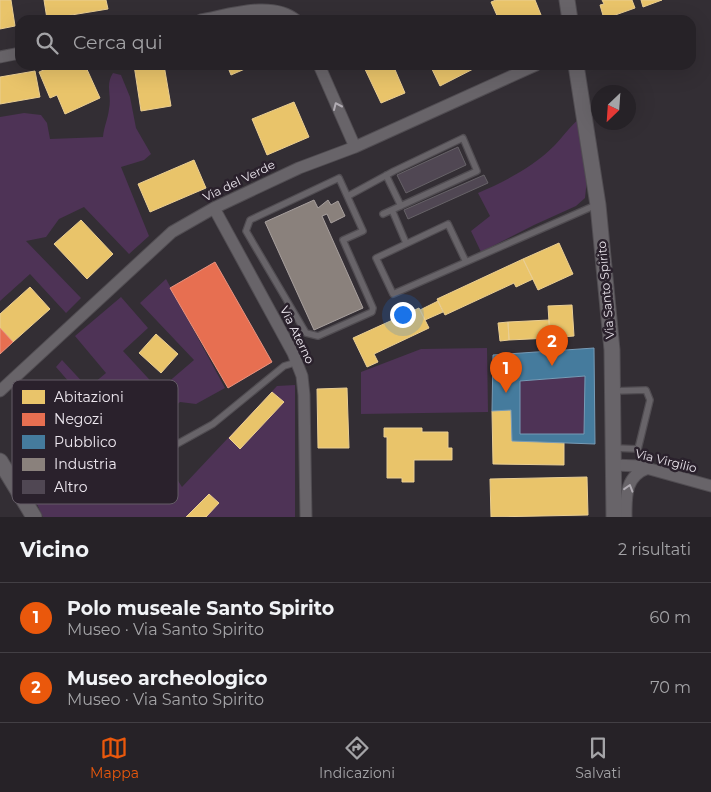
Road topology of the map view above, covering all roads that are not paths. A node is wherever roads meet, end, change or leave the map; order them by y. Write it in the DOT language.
graph roads {
  1 [pos="567,0"];
  2 [pos="228,15"];
  3 [pos="290,15"];
  4 [pos="569,15"];
  5 [pos="15,54"];
  6 [pos="0,56"];
  7 [pos="321,70"];
  8 [pos="525,70"];
  9 [pos="577,70"];
  10 [pos="356,147"];
  11 [pos="386,175"];
  12 [pos="348,196"];
  13 [pos="598,204"];
  14 [pos="401,206"];
  15 [pos="214,208"];
  16 [pos="392,210"];
  17 [pos="383,214"];
  18 [pos="406,244"];
  19 [pos="466,262"];
  20 [pos="297,362"];
  21 [pos="0,391"];
  22 [pos="612,392"];
  23 [pos="178,443"];
  24 [pos="613,448"];
  25 [pos="0,460"];
  26 [pos="613,464"];
  27 [pos="648,468"];
  28 [pos="12,480"];
  29 [pos="711,486"];
  30 [pos="26,504"];
  31 [pos="34,517"];
  32 [pos="306,517"];
  33 [pos="614,517"];
  34 [pos="626,517"];
  1 -- 4 [label="street"];
  2 -- 3 [label="street"];
  5 -- 6 [label="street"];
  10 -- 7 [label="street, one-way"];
  8 -- 10 [label="street, Via del Verde"];
  9 -- 13 [label="street, Via Santo Spirito"];
  10 -- 15 [label="street, Via del Verde"];
  11 -- 12 [label="lane"];
  11 -- 14 [label="lane"];
  11 -- 14 [label="lane"];
  12 -- 12 [label="lane"];
  13 -- 19 [label="lane"];
  13 -- 22 [label="street, Via Santo Spirito"];
  14 -- 16 [label="lane"];
  15 -- 20 [label="street, Via Aterno"];
  15 -- 21 [label="street, Via del Verde"];
  16 -- 17 [label="lane"];
  16 -- 18 [label="lane"];
  18 -- 19 [label="lane"];
  18 -- 19 [label="lane"];
  20 -- 23 [label="lane"];
  20 -- 32 [label="street, Via Aterno"];
  22 -- 24 [label="street, Via Santo Spirito"];
  22 -- 24 [label="lane"];
  24 -- 26 [label="street, Via Santo Spirito"];
  25 -- 28 [label="street"];
  26 -- 27 [label="street, Via Virgilio"];
  26 -- 33 [label="street, Via Santo Spirito"];
  27 -- 29 [label="street, Via Virgilio"];
  34 -- 27 [label="street, one-way"];
  30 -- 31 [label="street"];
}
